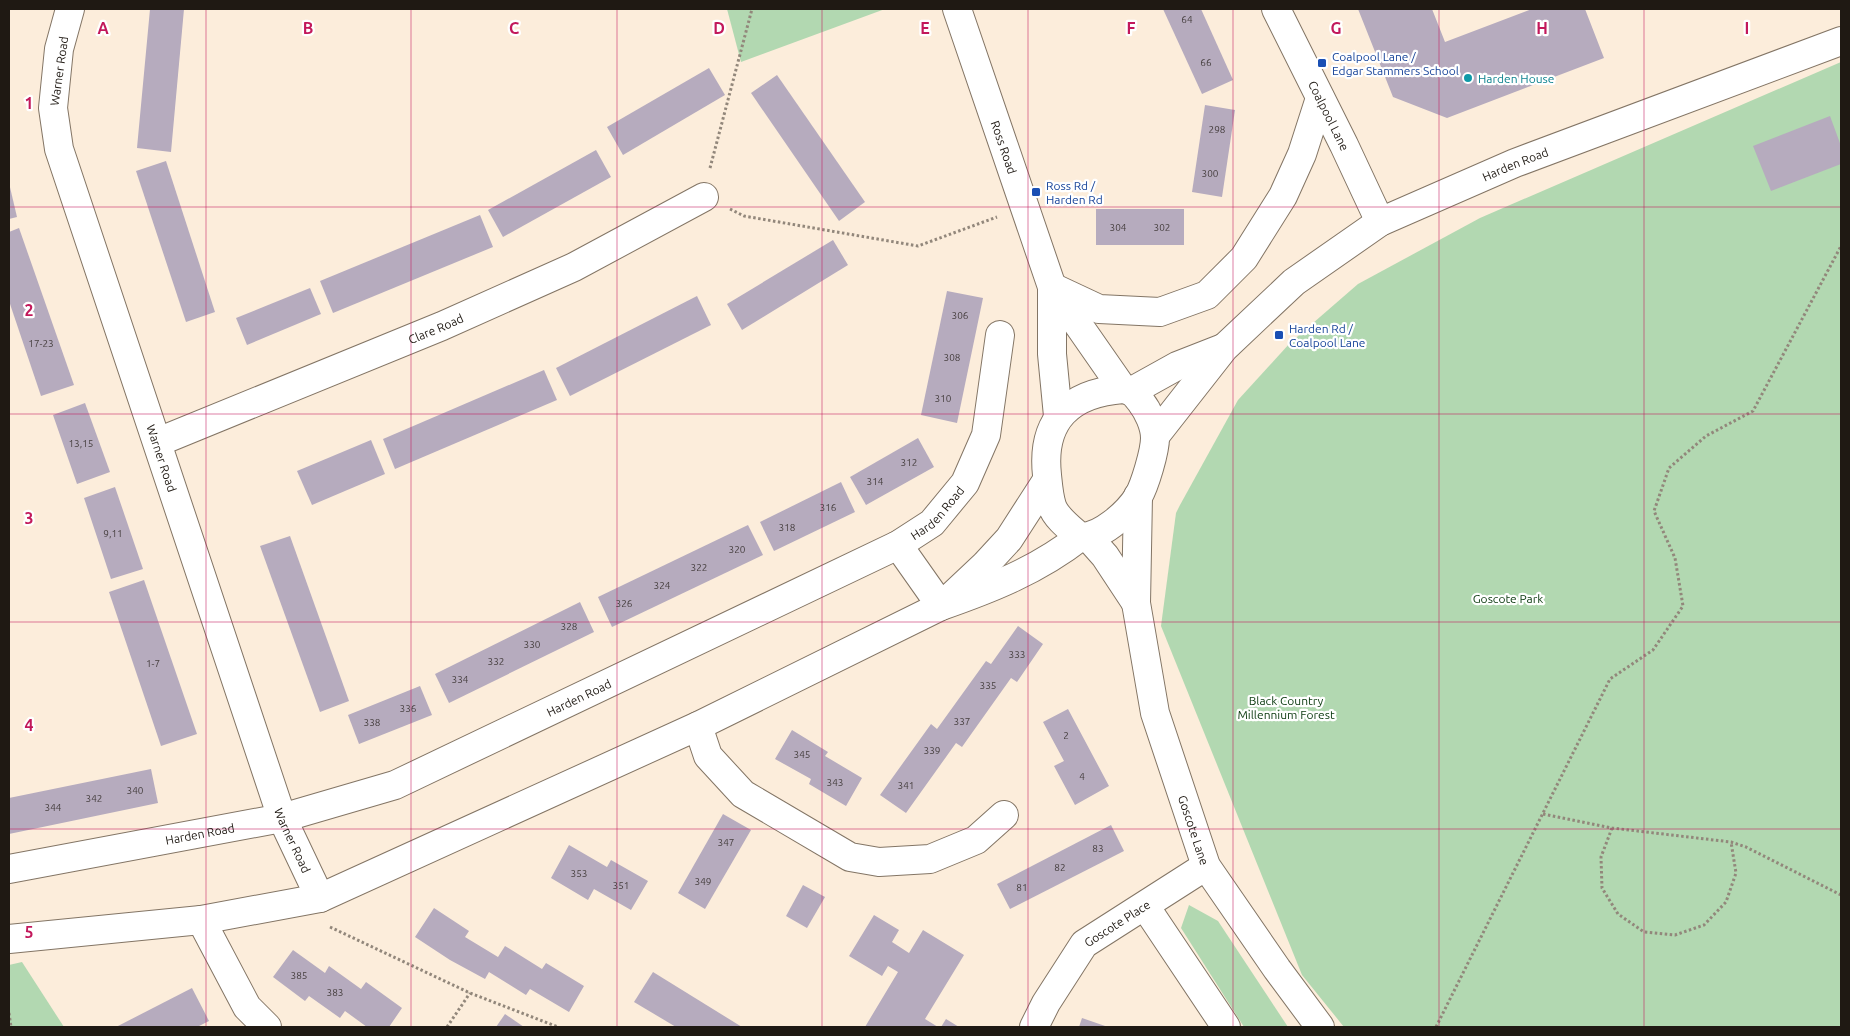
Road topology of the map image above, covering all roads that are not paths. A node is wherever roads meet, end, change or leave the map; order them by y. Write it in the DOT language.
graph roads {
  1 [pos="70,9"];
  2 [pos="957,9"];
  3 [pos="1276,9"];
  4 [pos="1841,41"];
  5 [pos="1320,98"];
  6 [pos="704,197"];
  7 [pos="1380,222"];
  8 [pos="1052,287"];
  9 [pos="1000,335"];
  10 [pos="1224,348"];
  11 [pos="1128,390"];
  12 [pos="1058,416"];
  13 [pos="1155,436"];
  14 [pos="158,442"];
  15 [pos="1047,480"];
  16 [pos="1138,496"];
  17 [pos="1084,537"];
  18 [pos="898,545"];
  19 [pos="1136,603"];
  20 [pos="941,606"];
  21 [pos="698,726"];
  22 [pos="1004,814"];
  23 [pos="282,818"];
  24 [pos="1206,866"];
  25 [pos="9,869"];
  26 [pos="320,898"];
  27 [pos="1146,906"];
  28 [pos="201,920"];
  29 [pos="9,939"];
  30 [pos="267,1027"];
  31 [pos="1034,1027"];
  32 [pos="1226,1027"];
  33 [pos="1320,1027"];
  1 -- 14 [label="street, Warner Road"];
  2 -- 8 [label="street, Ross Road"];
  3 -- 5 [label="street, Coalpool Lane"];
  4 -- 7 [label="street, Harden Road"];
  5 -- 7 [label="street, Coalpool Lane"];
  5 -- 8 [label="street"];
  6 -- 14 [label="street, Clare Road"];
  7 -- 10 [label="street, Harden Road"];
  8 -- 11 [label="street, Ross Road"];
  8 -- 12 [label="street, Ross Road"];
  9 -- 18 [label="street, Harden Road"];
  10 -- 11 [label="street, Harden Road"];
  10 -- 13 [label="street, Harden Road"];
  11 -- 12 [label="street"];
  11 -- 13 [label="street"];
  12 -- 15 [label="street"];
  13 -- 16 [label="street"];
  14 -- 23 [label="street, Warner Road"];
  15 -- 17 [label="street"];
  15 -- 20 [label="street"];
  16 -- 17 [label="street"];
  16 -- 19 [label="street, Goscote Lane"];
  17 -- 19 [label="street, Goscote Lane"];
  17 -- 20 [label="street"];
  18 -- 20 [label="street"];
  18 -- 23 [label="street, Harden Road"];
  19 -- 24 [label="street, Goscote Lane"];
  20 -- 21 [label="street"];
  21 -- 22 [label="street"];
  21 -- 26 [label="street"];
  23 -- 25 [label="street, Harden Road"];
  23 -- 26 [label="street, Warner Road"];
  24 -- 27 [label="street, Goscote Place"];
  24 -- 33 [label="street, Goscote Lane"];
  26 -- 28 [label="street"];
  27 -- 31 [label="street, Goscote Place"];
  27 -- 32 [label="street"];
  28 -- 29 [label="street"];
  28 -- 30 [label="street"];
}
